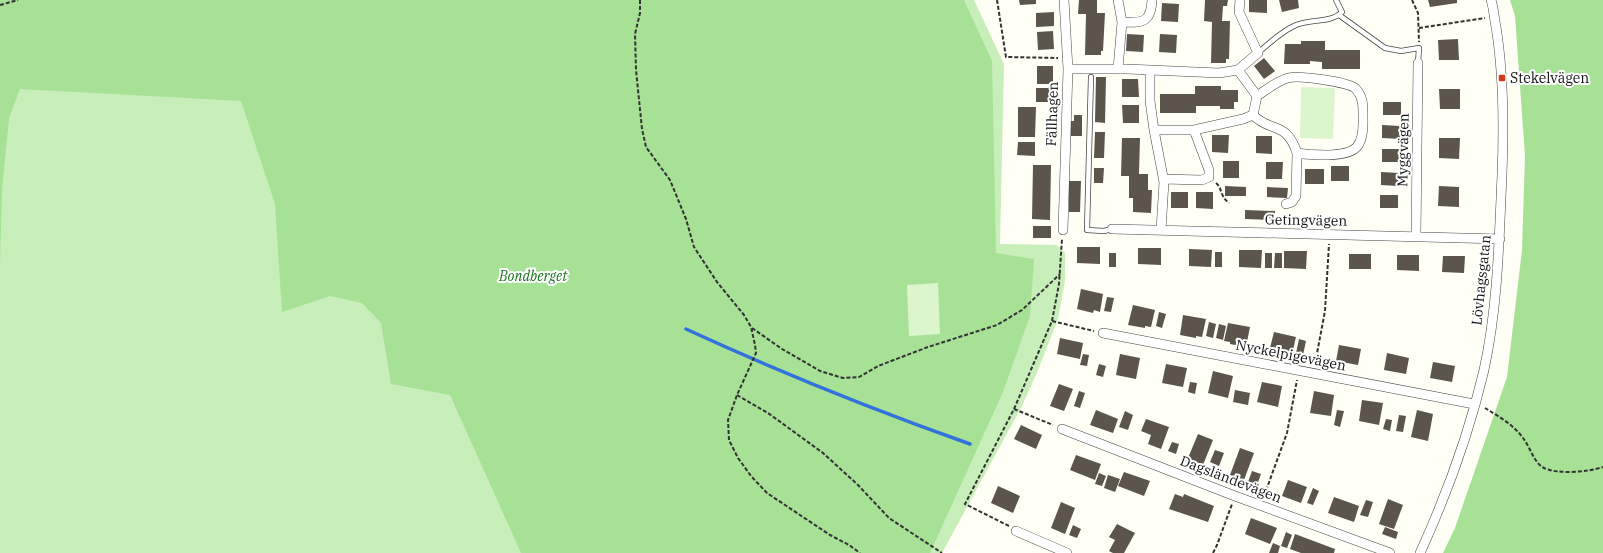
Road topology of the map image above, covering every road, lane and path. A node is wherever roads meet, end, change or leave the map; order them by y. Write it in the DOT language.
graph roads {
  1 [pos="18,0"];
  2 [pos="640,0"];
  3 [pos="997,0"];
  4 [pos="1064,0"];
  5 [pos="1118,0"];
  6 [pos="1152,0"];
  7 [pos="1240,0"];
  8 [pos="1336,0"];
  9 [pos="1412,0"];
  10 [pos="1491,0"];
  11 [pos="0,5"];
  12 [pos="1339,15"];
  13 [pos="1494,16"];
  14 [pos="1122,22"];
  15 [pos="1419,28"];
  16 [pos="1419,48"];
  17 [pos="1258,53"];
  18 [pos="1067,58"];
  19 [pos="1418,63"];
  20 [pos="1068,69"];
  21 [pos="1118,69"];
  22 [pos="1150,70"];
  23 [pos="1238,70"];
  24 [pos="1091,77"];
  25 [pos="1257,96"];
  26 [pos="1253,115"];
  27 [pos="1154,130"];
  28 [pos="1194,130"];
  29 [pos="1298,154"];
  30 [pos="1209,177"];
  31 [pos="1163,179"];
  32 [pos="1229,203"];
  33 [pos="1286,204"];
  34 [pos="1112,229"];
  35 [pos="1063,230"];
  36 [pos="1161,230"];
  37 [pos="1329,235"];
  38 [pos="1416,236"];
  39 [pos="1500,239"];
  40 [pos="1060,274"];
  41 [pos="1052,321"];
  42 [pos="751,327"];
  43 [pos="1103,333"];
  44 [pos="1299,371"];
  45 [pos="1313,373"];
  46 [pos="737,395"];
  47 [pos="1474,404"];
  48 [pos="1014,409"];
  49 [pos="1062,429"];
  50 [pos="1603,467"];
  51 [pos="1235,496"];
  52 [pos="1261,505"];
  53 [pos="1016,531"];
  54 [pos="860,553"];
  55 [pos="942,553"];
  56 [pos="1067,553"];
  57 [pos="1213,553"];
  58 [pos="1390,553"];
  59 [pos="1420,553"];
  1 -- 11 [label="path"];
  2 -- 42 [label="path"];
  3 -- 18 [label="path"];
  4 -- 18 [label="street, Fällhagen"];
  5 -- 14 [label="street"];
  6 -- 14 [label="street"];
  7 -- 17 [label="street"];
  8 -- 12 [label="lane"];
  9 -- 15 [label="path"];
  10 -- 13 [label="street, Lövhagsgatan"];
  12 -- 16 [label="lane"];
  12 -- 17 [label="lane"];
  13 -- 15 [label="path"];
  13 -- 39 [label="street, Lövhagsgatan"];
  14 -- 21 [label="street"];
  15 -- 16 [label="path"];
  16 -- 19 [label="lane"];
  17 -- 23 [label="street"];
  18 -- 20 [label="street, Fällhagen"];
  19 -- 38 [label="street, Myggvägen"];
  20 -- 21 [label="street"];
  20 -- 35 [label="street, Fällhagen"];
  21 -- 22 [label="street"];
  22 -- 23 [label="street"];
  22 -- 27 [label="street"];
  23 -- 25 [label="street"];
  24 -- 34 [label="lane"];
  25 -- 26 [label="street"];
  25 -- 29 [label="street"];
  26 -- 28 [label="street"];
  26 -- 29 [label="street"];
  27 -- 28 [label="street"];
  27 -- 31 [label="street"];
  28 -- 30 [label="street"];
  29 -- 33 [label="street"];
  30 -- 31 [label="street"];
  30 -- 32 [label="path"];
  31 -- 36 [label="street"];
  34 -- 36 [label="street, Getingvägen"];
  35 -- 40 [label="path"];
  36 -- 37 [label="street, Getingvägen"];
  37 -- 38 [label="street, Getingvägen"];
  37 -- 45 [label="path"];
  38 -- 39 [label="street, Getingvägen"];
  39 -- 47 [label="street, Lövhagsgatan"];
  40 -- 41 [label="path"];
  40 -- 42 [label="path"];
  41 -- 43 [label="path"];
  41 -- 48 [label="path"];
  42 -- 46 [label="path"];
  43 -- 44 [label="street, Nyckelpigevägen"];
  44 -- 45 [label="street, Nyckelpigevägen"];
  44 -- 52 [label="path"];
  45 -- 47 [label="street, Nyckelpigevägen"];
  46 -- 54 [label="path"];
  46 -- 55 [label="path"];
  47 -- 50 [label="path"];
  47 -- 59 [label="street, Lövhagsgatan"];
  48 -- 49 [label="path"];
  48 -- 53 [label="path"];
  49 -- 51 [label="street, Dagsländevägen"];
  51 -- 52 [label="street, Dagsländevägen"];
  51 -- 57 [label="path"];
  52 -- 58 [label="street, Dagsländevägen"];
  53 -- 56 [label="street"];
}
